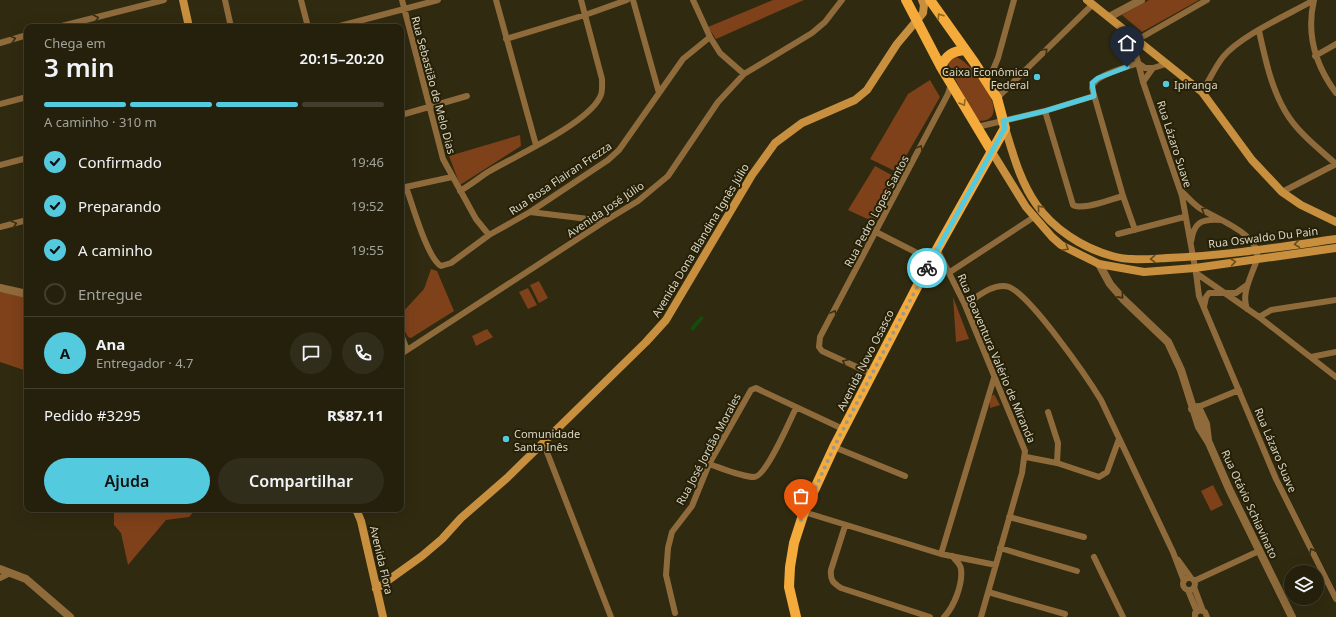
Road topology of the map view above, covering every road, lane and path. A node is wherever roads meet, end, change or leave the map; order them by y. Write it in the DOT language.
graph roads {
  1 [pos="164,0"];
  2 [pos="183,0"];
  3 [pos="225,0"];
  4 [pos="302,0"];
  5 [pos="402,0"];
  6 [pos="438,0"];
  7 [pos="496,0"];
  8 [pos="582,0"];
  9 [pos="627,0"];
  10 [pos="633,0"];
  11 [pos="693,0"];
  12 [pos="842,0"];
  13 [pos="906,0"];
  14 [pos="922,0"];
  15 [pos="930,0"];
  16 [pos="1014,0"];
  17 [pos="1141,0"];
  18 [pos="1207,0"];
  19 [pos="1314,0"];
  20 [pos="1090,2"];
  21 [pos="404,10"];
  22 [pos="585,15"];
  23 [pos="1109,17"];
  24 [pos="917,20"];
  25 [pos="70,24"];
  26 [pos="188,24"];
  27 [pos="230,24"];
  28 [pos="307,24"];
  29 [pos="348,24"];
  30 [pos="1258,31"];
  31 [pos="24,37"];
  32 [pos="710,37"];
  33 [pos="1134,37"];
  34 [pos="506,39"];
  35 [pos="0,43"];
  36 [pos="1336,44"];
  37 [pos="965,50"];
  38 [pos="1315,56"];
  39 [pos="1138,63"];
  40 [pos="1166,64"];
  41 [pos="941,67"];
  42 [pos="1153,68"];
  43 [pos="744,74"];
  44 [pos="984,76"];
  45 [pos="1143,82"];
  46 [pos="951,84"];
  47 [pos="1202,92"];
  48 [pos="659,93"];
  49 [pos="1336,93"];
  50 [pos="467,96"];
  51 [pos="1094,96"];
  52 [pos="24,98"];
  53 [pos="997,98"];
  54 [pos="0,104"];
  55 [pos="429,107"];
  56 [pos="1045,111"];
  57 [pos="404,114"];
  58 [pos="1004,124"];
  59 [pos="977,127"];
  60 [pos="536,145"];
  61 [pos="992,152"];
  62 [pos="24,159"];
  63 [pos="1336,164"];
  64 [pos="0,165"];
  65 [pos="452,176"];
  66 [pos="404,188"];
  67 [pos="1178,189"];
  68 [pos="460,191"];
  69 [pos="1282,192"];
  70 [pos="1122,196"];
  71 [pos="530,212"];
  72 [pos="1034,217"];
  73 [pos="1184,217"];
  74 [pos="1224,220"];
  75 [pos="24,221"];
  76 [pos="605,221"];
  77 [pos="1336,222"];
  78 [pos="0,227"];
  79 [pos="1135,230"];
  80 [pos="876,232"];
  81 [pos="1118,234"];
  82 [pos="489,235"];
  83 [pos="1336,239"];
  84 [pos="1190,246"];
  85 [pos="1336,248"];
  86 [pos="937,249"];
  87 [pos="1256,250"];
  88 [pos="1192,257"];
  89 [pos="1257,259"];
  90 [pos="931,260"];
  91 [pos="1099,264"];
  92 [pos="1195,270"];
  93 [pos="950,272"];
  94 [pos="1248,284"];
  95 [pos="0,288"];
  96 [pos="24,293"];
  97 [pos="1225,294"];
  98 [pos="1336,300"];
  99 [pos="965,305"];
  100 [pos="1204,307"];
  101 [pos="1247,309"];
  102 [pos="1259,317"];
  103 [pos="404,342"];
  104 [pos="407,350"];
  105 [pos="404,352"];
  106 [pos="1336,352"];
  107 [pos="1311,356"];
  108 [pos="872,374"];
  109 [pos="1336,377"];
  110 [pos="994,378"];
  111 [pos="1238,390"];
  112 [pos="796,408"];
  113 [pos="1195,408"];
  114 [pos="1048,412"];
  115 [pos="843,429"];
  116 [pos="1119,439"];
  117 [pos="543,442"];
  118 [pos="834,447"];
  119 [pos="1026,457"];
  120 [pos="1057,463"];
  121 [pos="709,464"];
  122 [pos="905,476"];
  123 [pos="357,512"];
  124 [pos="804,512"];
  125 [pos="1009,517"];
  126 [pos="845,526"];
  127 [pos="1084,537"];
  128 [pos="1000,548"];
  129 [pos="1259,551"];
  130 [pos="1173,552"];
  131 [pos="941,554"];
  132 [pos="952,556"];
  133 [pos="1094,557"];
  134 [pos="996,565"];
  135 [pos="0,569"];
  136 [pos="1077,571"];
  137 [pos="10,572"];
  138 [pos="0,578"];
  139 [pos="1184,581"];
  140 [pos="1192,584"];
  141 [pos="376,589"];
  142 [pos="988,592"];
  143 [pos="1336,599"];
  144 [pos="1203,611"];
  145 [pos="1065,614"];
  146 [pos="1196,614"];
  147 [pos="675,615"];
  148 [pos="68,617"];
  149 [pos="383,617"];
  150 [pos="611,617"];
  151 [pos="682,617"];
  152 [pos="796,617"];
  153 [pos="930,617"];
  154 [pos="944,617"];
  155 [pos="981,617"];
  156 [pos="1124,617"];
  157 [pos="1207,617"];
  158 [pos="1292,617"];
  25 -- 1 [label="street, one-way"];
  2 -- 26 [label="main road"];
  3 -- 27 [label="street"];
  4 -- 28 [label="street"];
  5 -- 21 [label="street, Rua Sebastião de Melo Dias"];
  6 -- 21 [label="street"];
  7 -- 34 [label="street"];
  8 -- 22 [label="street"];
  9 -- 22 [label="street"];
  10 -- 48 [label="street"];
  11 -- 32 [label="street"];
  12 -- 43 [label="street, Avenida José Júlio"];
  13 -- 24 [label="main road"];
  14 -- 24 [label="main road, Avenida Dona Blandina Ignês Júlio"];
  37 -- 15 [label="main road, one-way"];
  16 -- 44 [label="street"];
  17 -- 23 [label="street"];
  18 -- 33 [label="street"];
  19 -- 30 [label="street"];
  19 -- 38 [label="street"];
  20 -- 23 [label="main road"];
  53 -- 20 [label="street, one-way"];
  21 -- 29 [label="street"];
  21 -- 55 [label="street, Rua Sebastião de Melo Dias"];
  22 -- 34 [label="street"];
  22 -- 60 [label="street"];
  23 -- 33 [label="main road"];
  24 -- 41 [label="main road"];
  24 -- 117 [label="main road, Avenida Dona Blandina Ignês Júlio"];
  30 -- 47 [label="street"];
  30 -- 63 [label="street"];
  35 -- 31 [label="street, one-way"];
  32 -- 43 [label="street"];
  32 -- 48 [label="street, Rua Rosa Flairan Frezza"];
  33 -- 39 [label="street, Rua Lázaro Suave"];
  33 -- 40 [label="main road"];
  34 -- 60 [label="street"];
  36 -- 38 [label="street"];
  37 -- 41 [label="main road"];
  37 -- 44 [label="main road"];
  38 -- 49 [label="street"];
  39 -- 42 [label="street"];
  39 -- 45 [label="street, Rua Lázaro Suave"];
  39 -- 51 [label="street"];
  40 -- 42 [label="street"];
  40 -- 47 [label="main road"];
  41 -- 46 [label="main road"];
  42 -- 45 [label="street"];
  43 -- 76 [label="street, Avenida José Júlio"];
  44 -- 53 [label="main road"];
  45 -- 67 [label="street, Rua Lázaro Suave"];
  46 -- 59 [label="main road, one-way"];
  80 -- 46 [label="street, Rua Pedro Lopes Santos, one-way"];
  47 -- 69 [label="main road"];
  48 -- 71 [label="street, Rua Rosa Flairan Frezza"];
  50 -- 55 [label="street"];
  51 -- 56 [label="street"];
  51 -- 70 [label="street"];
  52 -- 54 [label="street"];
  53 -- 58 [label="main road"];
  55 -- 57 [label="street"];
  55 -- 65 [label="street, Rua Sebastião de Melo Dias"];
  56 -- 58 [label="street"];
  56 -- 70 [label="street"];
  58 -- 59 [label="street"];
  58 -- 61 [label="main road, Avenida Novo Osasco"];
  88 -- 58 [label="main road, Rua Oswaldo Du Pain, one-way"];
  59 -- 61 [label="main road"];
  60 -- 68 [label="street"];
  61 -- 72 [label="main road, Rua Oswaldo Du Pain"];
  61 -- 86 [label="main road, Avenida Novo Osasco"];
  62 -- 64 [label="street"];
  63 -- 69 [label="street"];
  65 -- 66 [label="street"];
  65 -- 68 [label="street, Rua Sebastião de Melo Dias"];
  66 -- 82 [label="street, Rua Rosa Flairan Frezza"];
  67 -- 73 [label="street, Rua Lázaro Suave"];
  74 -- 67 [label="street, one-way"];
  68 -- 82 [label="street, Rua Sebastião de Melo Dias"];
  69 -- 77 [label="main road"];
  70 -- 79 [label="street"];
  71 -- 76 [label="street"];
  71 -- 82 [label="street, Rua Rosa Flairan Frezza"];
  72 -- 91 [label="main road, Rua Oswaldo Du Pain, one-way"];
  72 -- 93 [label="street"];
  73 -- 79 [label="street"];
  73 -- 84 [label="street, Rua Lázaro Suave"];
  74 -- 84 [label="street"];
  74 -- 87 [label="street"];
  78 -- 75 [label="street, one-way"];
  76 -- 104 [label="street, Avenida José Júlio"];
  79 -- 81 [label="street"];
  80 -- 90 [label="street"];
  108 -- 80 [label="street, Rua Pedro Lopes Santos, one-way"];
  83 -- 87 [label="main road, Rua Oswaldo Du Pain, one-way"];
  84 -- 88 [label="street, Rua Lázaro Suave"];
  85 -- 89 [label="main road, Rua Oswaldo Du Pain"];
  86 -- 90 [label="main road, Avenida Novo Osasco"];
  86 -- 93 [label="street, Rua Boaventura Valério de Miranda"];
  87 -- 88 [label="main road, Rua Oswaldo Du Pain"];
  87 -- 89 [label="street"];
  88 -- 92 [label="street, Rua Lázaro Suave"];
  92 -- 89 [label="main road, Rua Oswaldo Du Pain, one-way"];
  89 -- 94 [label="street"];
  90 -- 108 [label="main road, Avenida Novo Osasco"];
  91 -- 92 [label="main road, Rua Oswaldo Du Pain"];
  91 -- 113 [label="street, Rua Otávio Schiavinato, one-way"];
  92 -- 97 [label="street"];
  92 -- 100 [label="street, Rua Lázaro Suave"];
  93 -- 99 [label="street, Rua Boaventura Valério de Miranda"];
  94 -- 97 [label="street"];
  94 -- 101 [label="street"];
  95 -- 96 [label="street"];
  97 -- 100 [label="street"];
  97 -- 101 [label="street"];
  98 -- 102 [label="street"];
  99 -- 110 [label="street, Rua Boaventura Valério de Miranda"];
  99 -- 116 [label="street"];
  100 -- 111 [label="street, Rua Lázaro Suave"];
  101 -- 102 [label="street"];
  102 -- 107 [label="street"];
  103 -- 104 [label="street"];
  104 -- 105 [label="street, Avenida José Júlio"];
  106 -- 107 [label="street"];
  107 -- 109 [label="street"];
  108 -- 115 [label="main road, Avenida Novo Osasco"];
  110 -- 119 [label="street, Rua Boaventura Valério de Miranda"];
  110 -- 131 [label="street"];
  111 -- 113 [label="street"];
  143 -- 111 [label="street, Rua Lázaro Suave, one-way"];
  112 -- 115 [label="street, Rua José Jordão Morales"];
  112 -- 121 [label="street"];
  112 -- 121 [label="street, Rua José Jordão Morales"];
  113 -- 129 [label="street, Rua Otávio Schiavinato"];
  114 -- 120 [label="street"];
  115 -- 118 [label="main road, Avenida Novo Osasco"];
  116 -- 120 [label="street"];
  116 -- 130 [label="street"];
  117 -- 141 [label="main road, Avenida Dona Blandina Ignês Júlio"];
  117 -- 150 [label="street"];
  118 -- 122 [label="street"];
  118 -- 124 [label="main road, Avenida Novo Osasco"];
  119 -- 120 [label="street"];
  119 -- 125 [label="street, Rua Boaventura Valério de Miranda"];
  121 -- 147 [label="street, Rua José Jordão Morales"];
  123 -- 141 [label="main road, Avenida Flora"];
  124 -- 126 [label="street"];
  124 -- 152 [label="main road, Avenida Novo Osasco"];
  125 -- 127 [label="street"];
  125 -- 128 [label="street, Rua Boaventura Valério de Miranda"];
  126 -- 131 [label="street"];
  126 -- 153 [label="street"];
  128 -- 134 [label="street, Rua Boaventura Valério de Miranda"];
  128 -- 136 [label="street"];
  129 -- 140 [label="street"];
  129 -- 158 [label="street, Rua Otávio Schiavinato"];
  130 -- 139 [label="street"];
  130 -- 140 [label="street"];
  131 -- 132 [label="street"];
  132 -- 134 [label="street"];
  132 -- 154 [label="street"];
  133 -- 156 [label="street"];
  134 -- 142 [label="street, Rua Boaventura Valério de Miranda"];
  135 -- 137 [label="street"];
  137 -- 138 [label="street"];
  137 -- 148 [label="street"];
  139 -- 140 [label="street"];
  139 -- 140 [label="street"];
  140 -- 144 [label="street"];
  140 -- 146 [label="street"];
  141 -- 149 [label="main road, Avenida Flora"];
  142 -- 145 [label="street"];
  142 -- 155 [label="street, Rua Boaventura Valério de Miranda"];
  144 -- 146 [label="street"];
  144 -- 157 [label="street"];
  147 -- 151 [label="street"];
}
